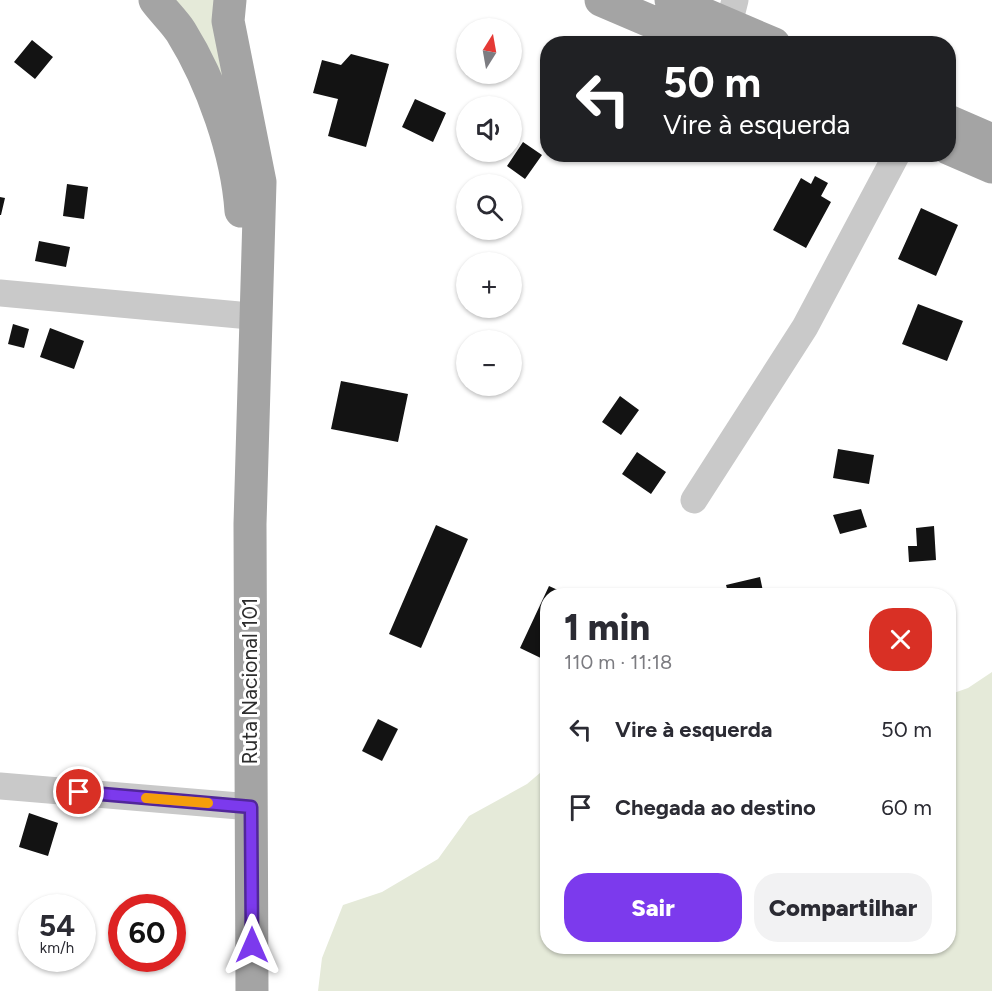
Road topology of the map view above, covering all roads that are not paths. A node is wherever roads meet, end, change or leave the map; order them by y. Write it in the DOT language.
graph roads {
  1 [pos="155,0"];
  2 [pos="230,0"];
  3 [pos="601,0"];
  4 [pos="671,0"];
  5 [pos="732,12"];
  6 [pos="685,36"];
  7 [pos="764,36"];
  8 [pos="956,124"];
  9 [pos="992,140"];
  10 [pos="956,151"];
  11 [pos="893,162"];
  12 [pos="992,167"];
  13 [pos="0,293"];
  14 [pos="250,316"];
  15 [pos="255,371"];
  16 [pos="694,500"];
  17 [pos="0,786"];
  18 [pos="251,807"];
  19 [pos="252,991"];
  1 -- 14 [label="main road, Ruta Nacional 101"];
  2 -- 15 [label="main road, Ruta Nacional 101"];
  3 -- 6 [label="main road"];
  4 -- 5 [label="main road"];
  5 -- 7 [label="main road"];
  8 -- 9 [label="main road"];
  10 -- 12 [label="main road"];
  11 -- 16 [label="street"];
  13 -- 14 [label="street"];
  14 -- 15 [label="main road, Ruta Nacional 101"];
  15 -- 18 [label="main road, Ruta Nacional 101"];
  17 -- 18 [label="street"];
  18 -- 19 [label="main road, Ruta Nacional 101"];
}
